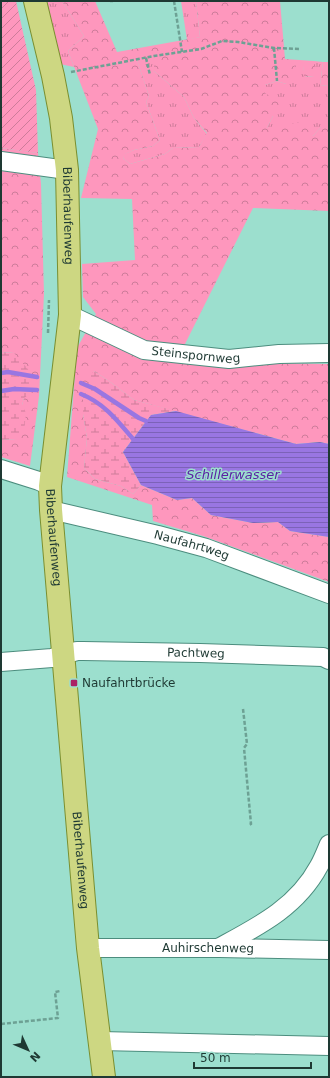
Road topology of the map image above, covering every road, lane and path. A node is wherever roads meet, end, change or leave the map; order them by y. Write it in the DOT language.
graph roads {
  1 [pos="35,1"];
  2 [pos="110,1"];
  3 [pos="113,1"];
  4 [pos="174,1"];
  5 [pos="274,48"];
  6 [pos="300,49"];
  7 [pos="182,52"];
  8 [pos="146,58"];
  9 [pos="150,75"];
  10 [pos="53,76"];
  11 [pos="277,81"];
  12 [pos="1,161"];
  13 [pos="67,170"];
  14 [pos="50,296"];
  15 [pos="70,315"];
  16 [pos="47,336"];
  17 [pos="329,353"];
  18 [pos="1,469"];
  19 [pos="50,486"];
  20 [pos="50,510"];
  21 [pos="329,594"];
  22 [pos="63,654"];
  23 [pos="329,660"];
  24 [pos="1,662"];
  25 [pos="243,709"];
  26 [pos="249,825"];
  27 [pos="329,844"];
  28 [pos="88,948"];
  29 [pos="220,948"];
  30 [pos="329,950"];
  31 [pos="60,991"];
  32 [pos="1,1024"];
  33 [pos="100,1041"];
  34 [pos="329,1046"];
  35 [pos="104,1077"];
  1 -- 10 [label="main road, Biberhaufenweg"];
  2 -- 3 [label="path"];
  4 -- 7 [label="path"];
  5 -- 6 [label="path"];
  5 -- 7 [label="path"];
  5 -- 11 [label="path"];
  7 -- 8 [label="path"];
  8 -- 9 [label="path"];
  8 -- 10 [label="path"];
  10 -- 13 [label="main road, Biberhaufenweg"];
  12 -- 13 [label="street"];
  13 -- 15 [label="main road, Biberhaufenweg"];
  14 -- 16 [label="path"];
  15 -- 17 [label="street, Steinspornweg"];
  15 -- 19 [label="main road, Biberhaufenweg"];
  18 -- 19 [label="street"];
  19 -- 20 [label="main road, Biberhaufenweg"];
  20 -- 21 [label="street, Naufahrtweg"];
  20 -- 22 [label="main road, Biberhaufenweg"];
  22 -- 23 [label="street, Pachtweg"];
  22 -- 24 [label="street, Pachtweg"];
  22 -- 28 [label="main road, Biberhaufenweg"];
  25 -- 26 [label="path"];
  27 -- 29 [label="street"];
  28 -- 29 [label="street, Auhirschenweg"];
  28 -- 33 [label="main road, Biberhaufenweg"];
  29 -- 30 [label="street, Auhirschenweg"];
  31 -- 32 [label="path"];
  33 -- 34 [label="street"];
  33 -- 35 [label="main road, Biberhaufenweg"];
}
